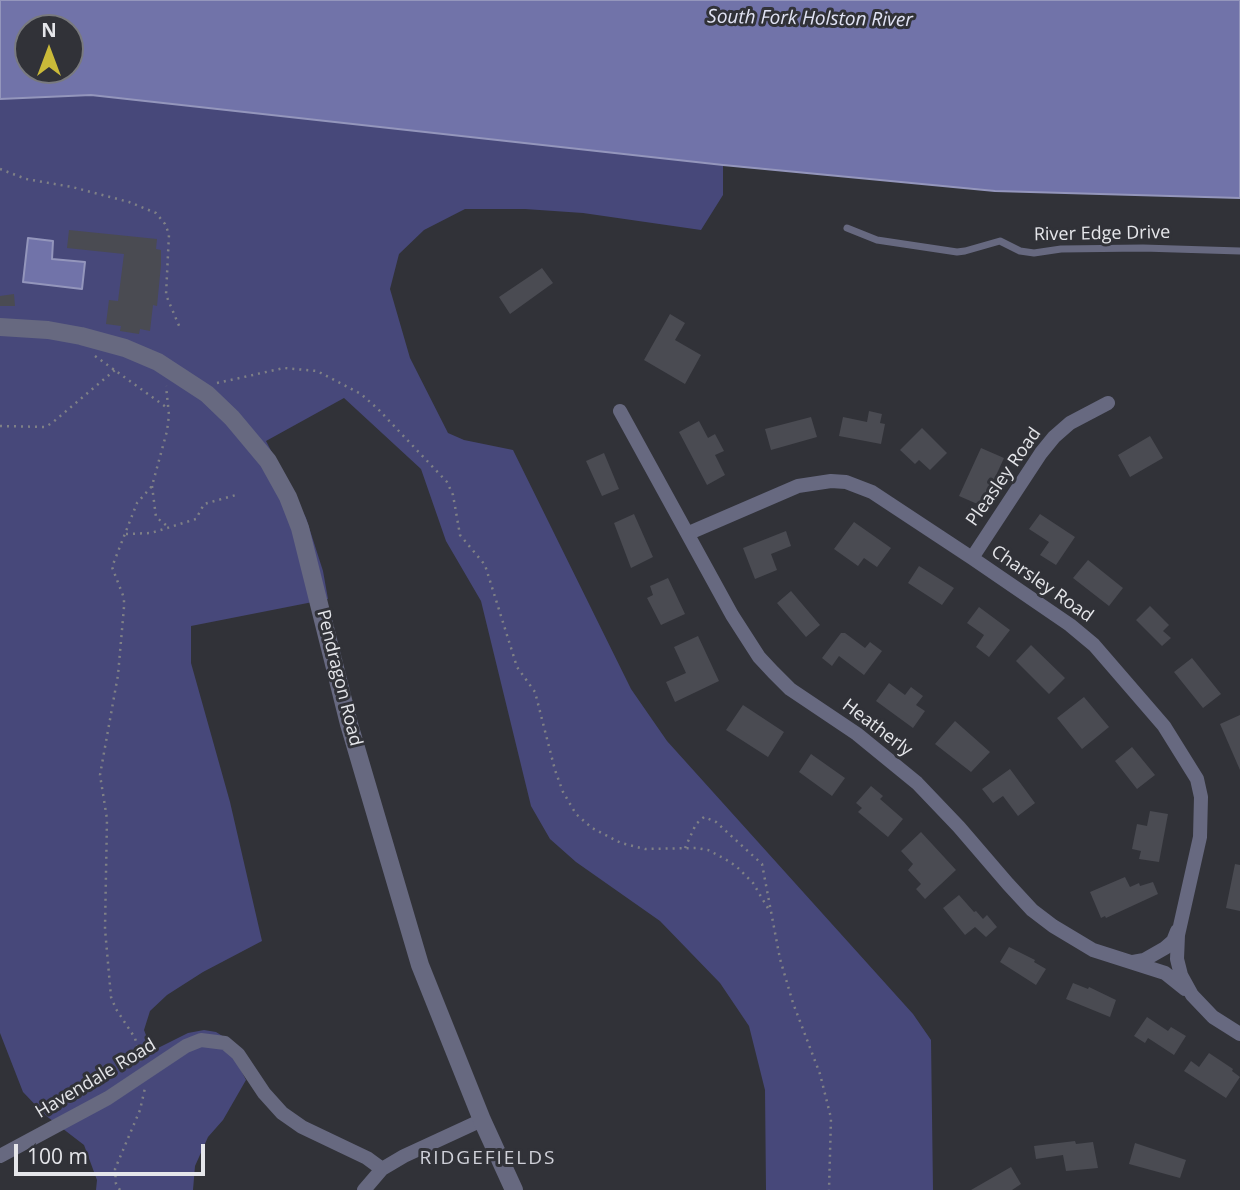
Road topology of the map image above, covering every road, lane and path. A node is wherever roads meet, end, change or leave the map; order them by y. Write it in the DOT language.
graph roads {
  1 [pos="0,169"];
  2 [pos="847,228"];
  3 [pos="1240,251"];
  4 [pos="0,327"];
  5 [pos="180,328"];
  6 [pos="87,352"];
  7 [pos="163,364"];
  8 [pos="115,370"];
  9 [pos="217,383"];
  10 [pos="1108,402"];
  11 [pos="168,409"];
  12 [pos="620,411"];
  13 [pos="0,426"];
  14 [pos="152,486"];
  15 [pos="236,495"];
  16 [pos="167,526"];
  17 [pos="689,533"];
  18 [pos="126,534"];
  19 [pos="972,558"];
  20 [pos="685,848"];
  21 [pos="769,910"];
  22 [pos="1182,917"];
  23 [pos="1131,962"];
  24 [pos="1192,995"];
  25 [pos="1240,1034"];
  26 [pos="144,1075"];
  27 [pos="482,1120"];
  28 [pos="0,1156"];
  29 [pos="382,1169"];
  30 [pos="120,1190"];
  31 [pos="364,1190"];
  32 [pos="514,1190"];
  33 [pos="829,1190"];
  1 -- 5 [label="path"];
  2 -- 3 [label="lane, River Edge Drive"];
  4 -- 7 [label="street, Pendragon Road"];
  6 -- 8 [label="path"];
  7 -- 11 [label="path"];
  7 -- 27 [label="street, Pendragon Road"];
  8 -- 11 [label="path"];
  8 -- 13 [label="path"];
  9 -- 20 [label="path"];
  10 -- 19 [label="street, Pleasley Road"];
  11 -- 14 [label="path"];
  12 -- 17 [label="street, Heatherly"];
  14 -- 16 [label="path"];
  14 -- 18 [label="path"];
  15 -- 16 [label="path"];
  16 -- 18 [label="path"];
  17 -- 19 [label="street, Charsley Road"];
  17 -- 23 [label="street, Heatherly"];
  18 -- 26 [label="path"];
  19 -- 22 [label="street, Charsley Road"];
  20 -- 21 [label="path"];
  20 -- 21 [label="path"];
  21 -- 33 [label="path"];
  22 -- 23 [label="street"];
  22 -- 24 [label="street, Heatherly"];
  23 -- 24 [label="street, Heatherly"];
  24 -- 25 [label="street, Heatherly"];
  26 -- 28 [label="street, Havendale Road"];
  26 -- 29 [label="street, Havendale Road"];
  26 -- 30 [label="path"];
  27 -- 29 [label="street"];
  27 -- 32 [label="street, Pendragon Road"];
  29 -- 31 [label="street"];
}
